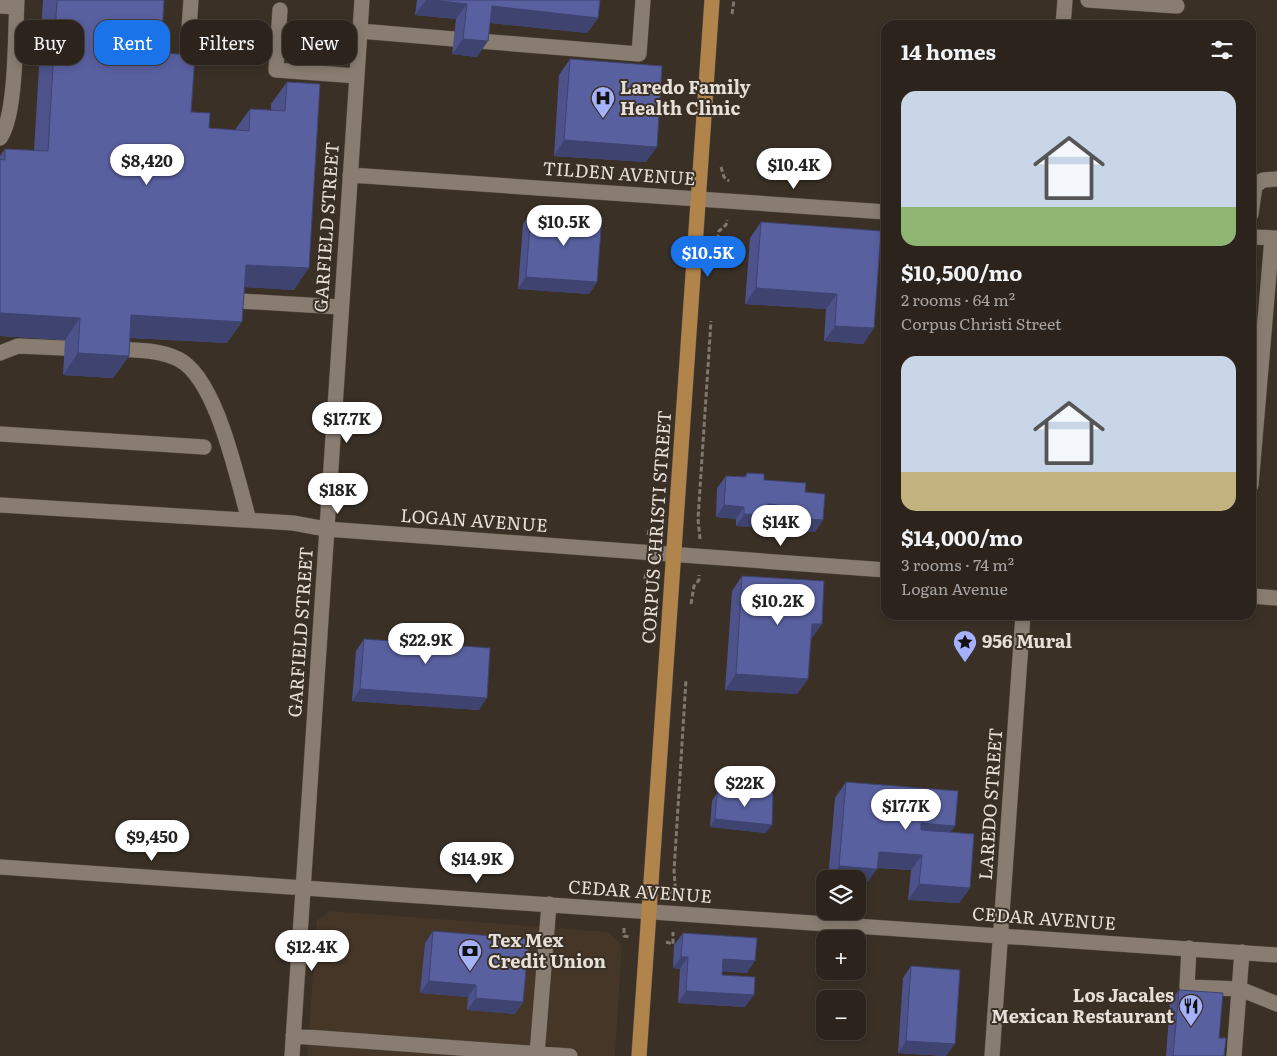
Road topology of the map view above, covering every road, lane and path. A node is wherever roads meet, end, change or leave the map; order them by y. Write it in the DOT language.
graph roads {
  1 [pos="191,0"];
  2 [pos="362,0"];
  3 [pos="643,0"];
  4 [pos="712,0"];
  5 [pos="1065,0"];
  6 [pos="1088,0"];
  7 [pos="17,3"];
  8 [pos="0,6"];
  9 [pos="1178,6"];
  10 [pos="280,10"];
  11 [pos="1063,20"];
  12 [pos="360,31"];
  13 [pos="454,39"];
  14 [pos="479,42"];
  15 [pos="186,70"];
  16 [pos="356,76"];
  17 [pos="6,82"];
  18 [pos="0,138"];
  19 [pos="350,175"];
  20 [pos="1277,179"];
  21 [pos="1256,185"];
  22 [pos="699,198"];
  23 [pos="881,212"];
  24 [pos="726,225"];
  25 [pos="1256,237"];
  26 [pos="1274,238"];
  27 [pos="715,255"];
  28 [pos="240,301"];
  29 [pos="340,307"];
  30 [pos="712,314"];
  31 [pos="0,353"];
  32 [pos="1256,431"];
  33 [pos="0,434"];
  34 [pos="204,447"];
  35 [pos="0,505"];
  36 [pos="249,520"];
  37 [pos="326,529"];
  38 [pos="701,531"];
  39 [pos="674,555"];
  40 [pos="881,570"];
  41 [pos="699,580"];
  42 [pos="1256,596"];
  43 [pos="1277,598"];
  44 [pos="691,604"];
  45 [pos="1023,620"];
  46 [pos="683,735"];
  47 [pos="0,867"];
  48 [pos="303,887"];
  49 [pos="676,892"];
  50 [pos="549,904"];
  51 [pos="649,911"];
  52 [pos="1002,934"];
  53 [pos="1189,948"];
  54 [pos="1242,952"];
  55 [pos="1277,955"];
  56 [pos="1240,989"];
  57 [pos="1277,1004"];
  58 [pos="293,1036"];
  59 [pos="537,1054"];
  60 [pos="292,1056"];
  61 [pos="570,1056"];
  62 [pos="639,1056"];
  63 [pos="992,1056"];
  64 [pos="1234,1056"];
  1 -- 15 [label="street"];
  2 -- 12 [label="street, GARFIELD STREET"];
  3 -- 14 [label="street"];
  4 -- 22 [label="main road, CORPUS CHRISTI STREET"];
  5 -- 11 [label="street"];
  6 -- 9 [label="street"];
  7 -- 8 [label="street"];
  7 -- 17 [label="street"];
  10 -- 16 [label="street"];
  12 -- 13 [label="street"];
  12 -- 16 [label="street, GARFIELD STREET"];
  16 -- 19 [label="street, GARFIELD STREET"];
  17 -- 18 [label="street"];
  19 -- 22 [label="street, TILDEN AVENUE"];
  19 -- 29 [label="street, GARFIELD STREET"];
  20 -- 21 [label="street"];
  22 -- 23 [label="street, TILDEN AVENUE"];
  22 -- 39 [label="main road, CORPUS CHRISTI STREET"];
  24 -- 27 [label="path"];
  25 -- 26 [label="street"];
  26 -- 32 [label="street"];
  28 -- 29 [label="street"];
  29 -- 37 [label="street, GARFIELD STREET"];
  30 -- 38 [label="path"];
  31 -- 36 [label="street"];
  33 -- 34 [label="street"];
  35 -- 36 [label="street, LOGAN AVENUE"];
  36 -- 37 [label="street, LOGAN AVENUE"];
  37 -- 39 [label="street, LOGAN AVENUE"];
  37 -- 48 [label="street, GARFIELD STREET"];
  39 -- 40 [label="street, LOGAN AVENUE"];
  39 -- 51 [label="main road, CORPUS CHRISTI STREET"];
  41 -- 44 [label="path"];
  42 -- 43 [label="street"];
  45 -- 52 [label="street, LAREDO STREET"];
  46 -- 49 [label="path"];
  47 -- 48 [label="street, CEDAR AVENUE"];
  48 -- 50 [label="street, CEDAR AVENUE"];
  48 -- 58 [label="street, GARFIELD STREET"];
  50 -- 51 [label="street, CEDAR AVENUE"];
  50 -- 59 [label="street"];
  51 -- 52 [label="street, CEDAR AVENUE"];
  51 -- 62 [label="main road, CORPUS CHRISTI STREET"];
  52 -- 53 [label="street, CEDAR AVENUE"];
  52 -- 63 [label="street, LAREDO STREET"];
  53 -- 54 [label="street, CEDAR AVENUE"];
  53 -- 56 [label="street"];
  54 -- 55 [label="street, CEDAR AVENUE"];
  54 -- 56 [label="street"];
  56 -- 57 [label="street"];
  56 -- 64 [label="street"];
  58 -- 59 [label="street"];
  58 -- 60 [label="street, GARFIELD STREET"];
  59 -- 61 [label="street"];
}
